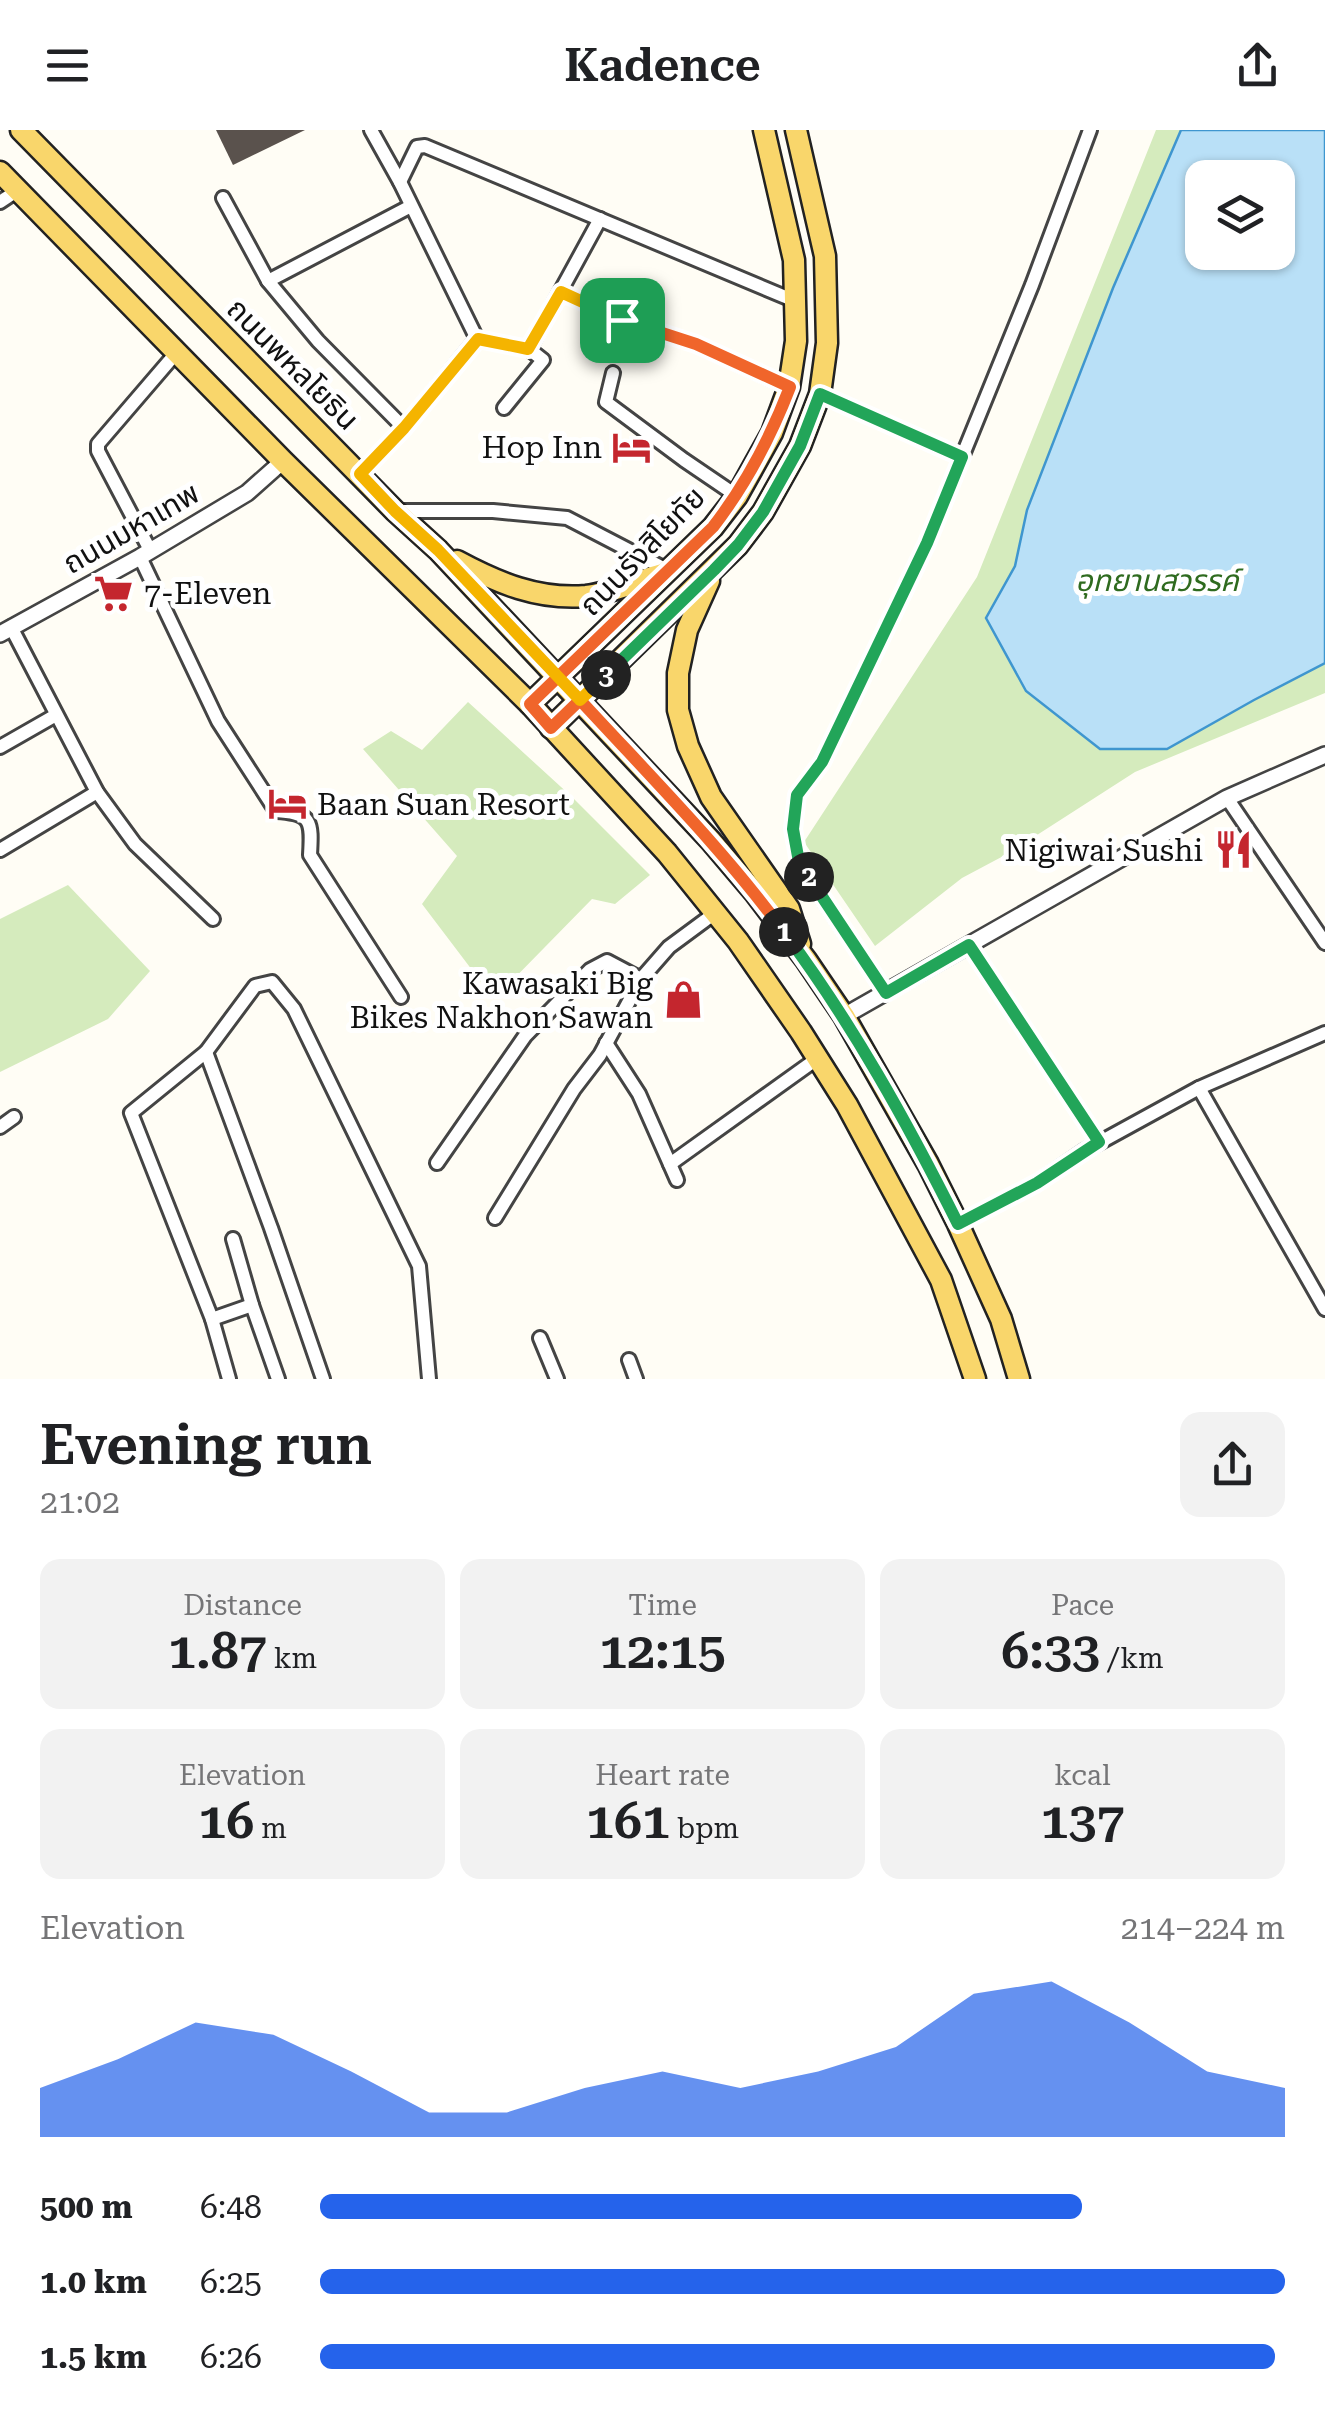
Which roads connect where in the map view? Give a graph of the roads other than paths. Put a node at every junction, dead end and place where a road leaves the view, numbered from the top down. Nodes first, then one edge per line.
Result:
1 (21, 130) edge
2 (371, 130) edge
3 (764, 130) edge
4 (796, 130) edge
5 (1090, 130) edge
6 (0, 172) edge
7 (400, 182) junction
8 (9, 196) edge
9 (223, 198) dead end
10 (411, 206) junction
11 (600, 219) junction
12 (268, 280) junction
13 (561, 292) junction
14 (795, 301) junction
15 (478, 339) junction
16 (528, 349) junction
17 (177, 352) junction
18 (613, 373) dead end
19 (790, 387) junction
20 (820, 394) junction
21 (504, 408) dead end
22 (404, 428) junction
23 (962, 457) junction
24 (282, 462) junction
25 (360, 474) junction
26 (737, 496) junction
27 (395, 511) junction
28 (438, 550) junction
29 (144, 553) junction
30 (714, 570) junction
31 (669, 572) junction
32 (6, 630) edge
33 (558, 676) junction
34 (580, 700) junction
35 (530, 704) junction
36 (56, 715) junction
37 (551, 728) junction
38 (0, 747) edge
39 (1325, 755) edge
40 (97, 792) junction
41 (1227, 798) junction
42 (0, 850) edge
43 (715, 913) junction
44 (213, 919) dead end
45 (1325, 942) edge
46 (969, 945) junction
47 (806, 960) junction
48 (641, 979) junction
49 (886, 993) junction
50 (401, 997) dead end
51 (844, 1016) junction
52 (1325, 1033) edge
53 (606, 1044) junction
54 (206, 1052) junction
55 (818, 1058) junction
56 (1199, 1088) junction
57 (14, 1117) dead end
58 (0, 1127) edge
59 (1099, 1142) junction
60 (437, 1162) dead end
61 (670, 1164) junction
62 (676, 1180) dead end
63 (495, 1218) dead end
64 (958, 1224) junction
65 (232, 1239) dead end
66 (252, 1306) junction
67 (1324, 1309) edge
68 (212, 1318) junction
69 (540, 1338) dead end
70 (630, 1360) dead end
71 (229, 1379) edge
72 (278, 1379) edge
73 (323, 1379) edge
74 (429, 1379) edge
75 (558, 1379) edge
76 (636, 1379) edge
77 (975, 1379) edge
78 (1019, 1379) edge

1 - 25 main road, ถนนพหลโยธิน
2 - 7 street
3 - 14 main road, ถนนรังสิโยทัย
4 - 20 main road, ถนนรังสิโยทัย
5 - 23 street
6 - 8 main road
7 - 10 street
7 - 11 street
8 - 17 main road
9 - 12 street
10 - 12 street
10 - 15 street
11 - 13 street
11 - 14 street
12 - 22 street
13 - 16 street
13 - 19 street
14 - 19 main road, ถนนรังสิโยทัย
15 - 16 street
15 - 22 street
16 - 21 street
17 - 24 main road
17 - 29 street
18 - 26 street
19 - 26 main road, ถนนรังสิโยทัย
20 - 23 street
20 - 30 main road, ถนนรังสิโยทัย
22 - 25 street
23 - 49 street
24 - 29 street, ถนนมหาเทพ
24 - 35 main road
25 - 27 main road, ถนนพหลโยธิน
26 - 31 main road, ถนนรังสิโยทัย
27 - 28 main road, ถนนพหลโยธิน
27 - 31 street
28 - 31 main road
28 - 33 main road, ถนนพหลโยธิน
29 - 32 street, ถนนมหาเทพ
29 - 50 street
30 - 34 main road, ถนนรังสิโยทัย
30 - 47 main road
31 - 33 main road, ถนนรังสิโยทัย
32 - 36 street
33 - 34 main road, ถนนพหลโยธิน
33 - 35 main road, ถนนรังสิโยทัย
34 - 37 main road, ถนนรังสิโยทัย
34 - 47 main road, ถนนพหลโยธิน
35 - 37 main road
36 - 38 street
36 - 40 street
37 - 43 main road
39 - 41 street
40 - 42 street
40 - 44 street
41 - 45 street
41 - 46 street
43 - 48 street
43 - 55 main road
46 - 49 street
46 - 59 street
47 - 51 main road, ถนนพหลโยธิน
48 - 53 street
48 - 60 street
49 - 51 street
51 - 64 main road, ถนนพหลโยธิน
52 - 56 street
53 - 61 street
53 - 63 street
54 - 68 street
54 - 73 street
54 - 74 street
55 - 61 street
55 - 77 main road
56 - 59 street
56 - 67 street
57 - 58 street
59 - 64 street
61 - 62 street
64 - 78 main road, ถนนพหลโยธิน
65 - 66 street
66 - 68 street
66 - 72 street
68 - 71 street
69 - 75 street
70 - 76 street

